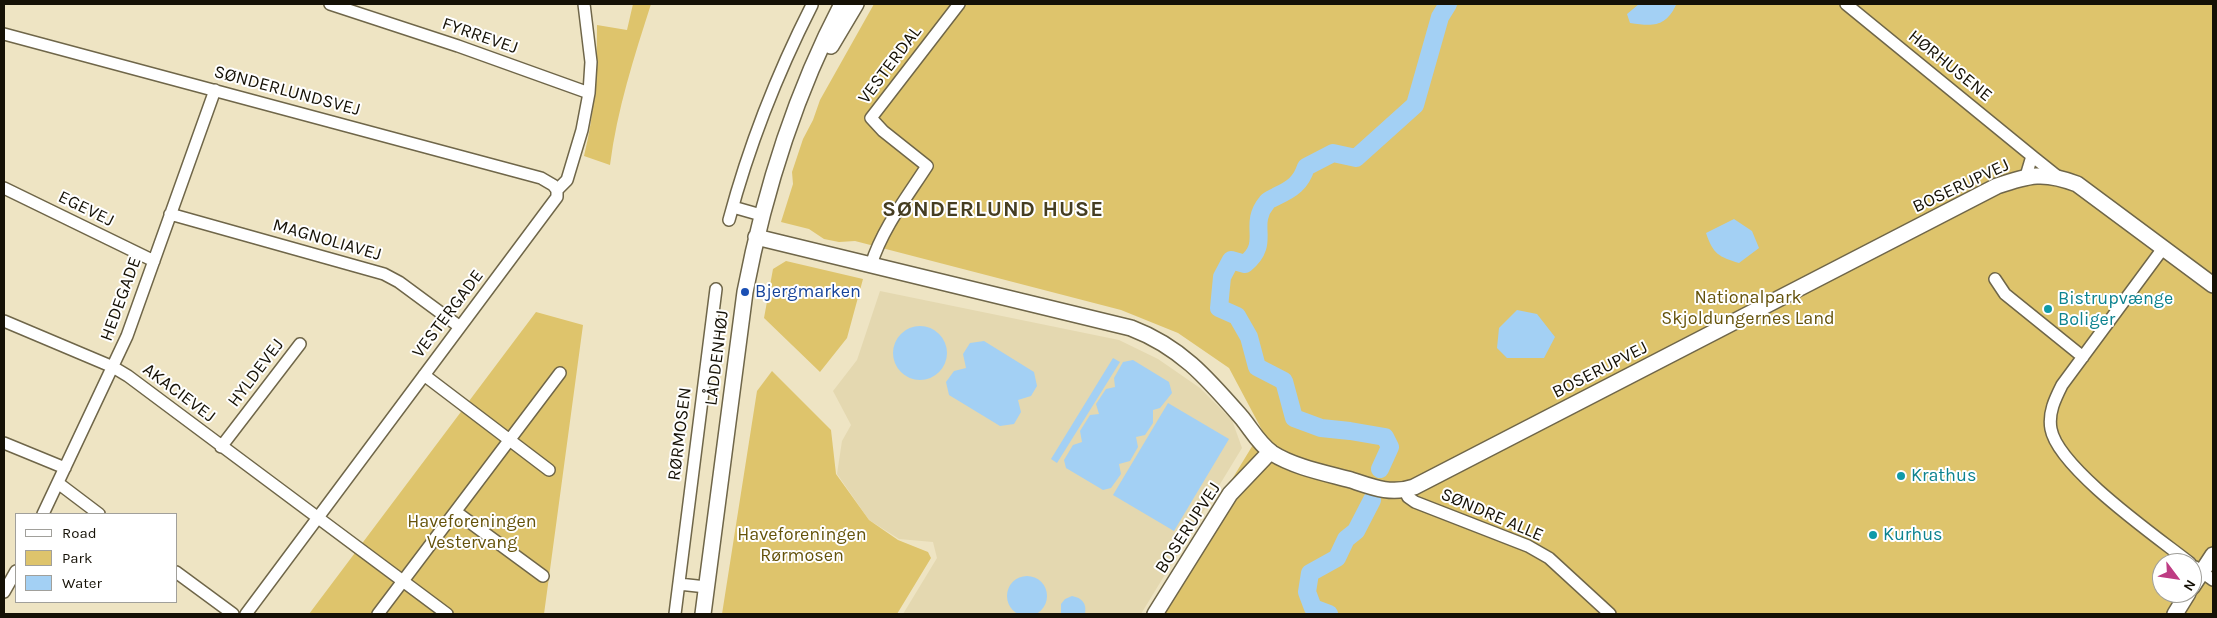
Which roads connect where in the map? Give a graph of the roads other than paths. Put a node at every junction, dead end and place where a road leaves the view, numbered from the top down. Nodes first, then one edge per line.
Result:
1 (330, 4) edge
2 (584, 4) edge
3 (842, 4) edge
4 (856, 4) edge
5 (959, 4) edge
6 (1846, 4) edge
7 (812, 5) dead end
8 (4, 34) edge
9 (215, 90) junction
10 (589, 93) junction
11 (796, 113) junction
12 (2032, 156) junction
13 (2026, 176) junction
14 (2057, 176) junction
15 (4, 188) edge
16 (557, 190) junction
17 (733, 207) junction
18 (170, 214) junction
19 (761, 215) junction
20 (729, 220) dead end
21 (756, 237) junction
22 (2164, 247) junction
23 (154, 261) junction
24 (871, 265) junction
25 (1995, 279) dead end
26 (2213, 285) edge
27 (716, 289) dead end
28 (4, 321) edge
29 (460, 328) junction
30 (300, 344) dead end
31 (2083, 357) junction
32 (113, 367) junction
33 (560, 373) dead end
34 (424, 375) junction
35 (510, 440) junction
36 (4, 443) edge
37 (222, 447) junction
38 (1270, 452) junction
39 (65, 468) junction
40 (549, 470) dead end
41 (58, 483) junction
42 (1404, 491) junction
43 (456, 512) junction
44 (43, 513) edge
45 (98, 513) edge
46 (318, 518) junction
47 (2178, 553) edge
48 (2213, 555) edge
49 (2202, 567) edge
50 (178, 573) edge
51 (15, 574) edge
52 (544, 576) dead end
53 (403, 581) junction
54 (679, 584) junction
55 (706, 588) junction
56 (4, 592) edge
57 (2182, 603) edge
58 (233, 614) edge
59 (246, 614) edge
60 (378, 614) edge
61 (447, 614) edge
62 (675, 614) edge
63 (703, 614) edge
64 (1155, 614) edge
65 (1610, 614) edge
66 (2175, 614) edge

1 - 10 street, FYRREVEJ
2 - 10 street, VESTERGADE
3 - 11 street, LÅDDENHØJ
4 - 11 street, LÅDDENHØJ
5 - 24 street, VESTERDAL
6 - 12 street, HØRHUSENE
7 - 17 street
8 - 9 street, SØNDERLUNDSVEJ
9 - 16 street, SØNDERLUNDSVEJ
9 - 18 street, HEDEGADE
10 - 16 street, VESTERGADE
11 - 19 street, LÅDDENHØJ
12 - 13 street
12 - 14 street, HØRHUSENE
13 - 14 street, BOSERUPVEJ
13 - 42 street, BOSERUPVEJ
14 - 22 street, BOSERUPVEJ
15 - 23 street, EGEVEJ
16 - 29 street, VESTERGADE
17 - 19 street
17 - 20 street
18 - 23 street, HEDEGADE
18 - 29 street, MAGNOLIAVEJ
19 - 21 street, LÅDDENHØJ
21 - 24 street
21 - 55 street, LÅDDENHØJ
22 - 26 street, BOSERUPVEJ
22 - 31 street
23 - 32 street, HEDEGADE
24 - 38 street
25 - 31 street
27 - 54 street, RØRMOSEN
28 - 32 street, AKACIEVEJ
29 - 34 street, VESTERGADE
30 - 37 street, HYLDEVEJ
31 - 47 street
32 - 37 street, AKACIEVEJ
32 - 39 street, HEDEGADE
33 - 35 street
34 - 35 street
34 - 46 street, VESTERGADE
35 - 40 street
35 - 43 street
36 - 39 street
37 - 46 street, AKACIEVEJ
38 - 42 street
38 - 64 street, BOSERUPVEJ
39 - 41 street, HEDEGADE
41 - 44 street, HEDEGADE
41 - 45 street
42 - 65 street, SØNDRE ALLE
43 - 52 street
43 - 53 street
46 - 53 street
46 - 59 street, VESTERGADE
48 - 49 street
50 - 58 street
51 - 56 street
53 - 60 street
53 - 61 street
54 - 55 street
54 - 62 street, RØRMOSEN
55 - 63 street, LÅDDENHØJ
57 - 66 street

